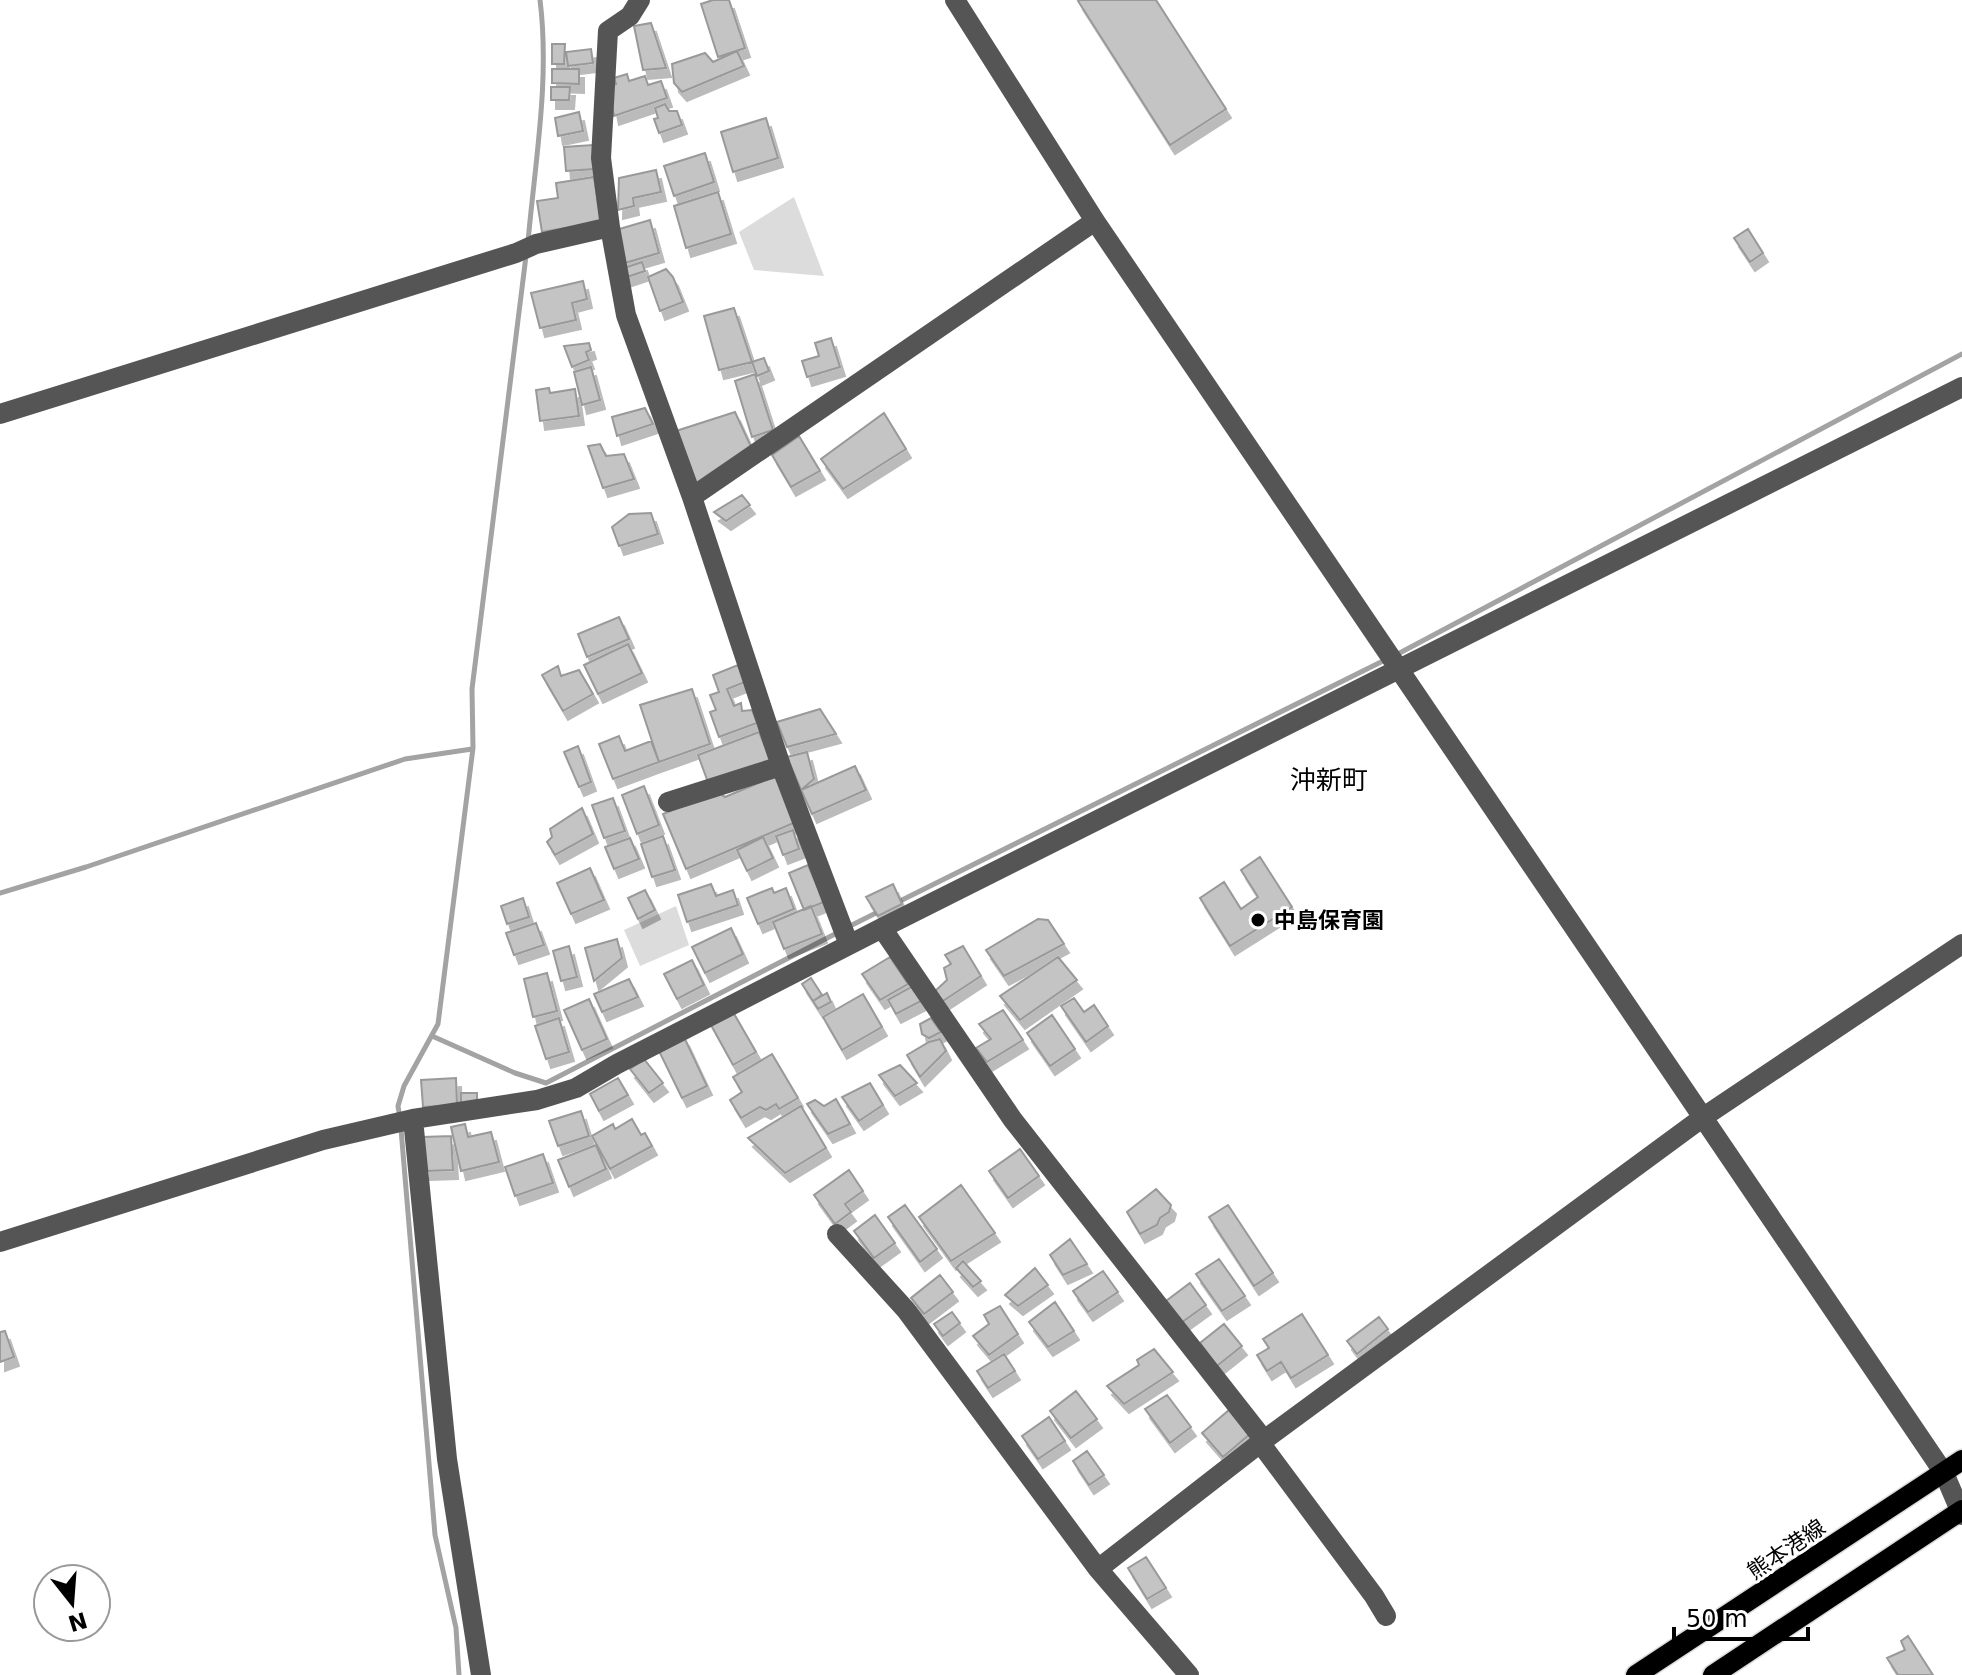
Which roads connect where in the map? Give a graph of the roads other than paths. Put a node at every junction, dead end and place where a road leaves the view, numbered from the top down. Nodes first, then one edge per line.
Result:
1 (640, 0) edge
2 (955, 0) edge
3 (1095, 221) junction
4 (610, 227) junction
5 (1962, 387) edge
6 (0, 414) edge
7 (692, 497) junction
8 (1398, 669) junction
9 (781, 766) junction
10 (668, 802) dead end
11 (882, 928) junction
12 (1962, 944) edge
13 (849, 945) junction
14 (1702, 1118) junction
15 (413, 1119) junction
16 (837, 1234) dead end
17 (0, 1242) edge
18 (1264, 1440) junction
19 (1962, 1460) edge
20 (1944, 1473) junction
21 (1961, 1512) edge
22 (1098, 1569) junction
23 (1386, 1616) dead end
24 (481, 1675) edge
25 (1189, 1675) edge
26 (1636, 1675) edge
27 (1713, 1675) edge

1 - 4 street
2 - 3 street
3 - 7 street
3 - 8 street
4 - 6 street
4 - 7 street
5 - 8 street
7 - 9 street
8 - 11 street
8 - 14 street
9 - 10 street
9 - 13 street
11 - 13 street
11 - 18 street
12 - 14 street
13 - 15 street
14 - 18 street
14 - 20 street
15 - 17 street
15 - 24 street
16 - 22 street
18 - 22 street
18 - 23 street
19 - 20 main road, 熊本港線
20 - 21 street
20 - 26 main road, 熊本港線
21 - 27 main road
22 - 25 street

